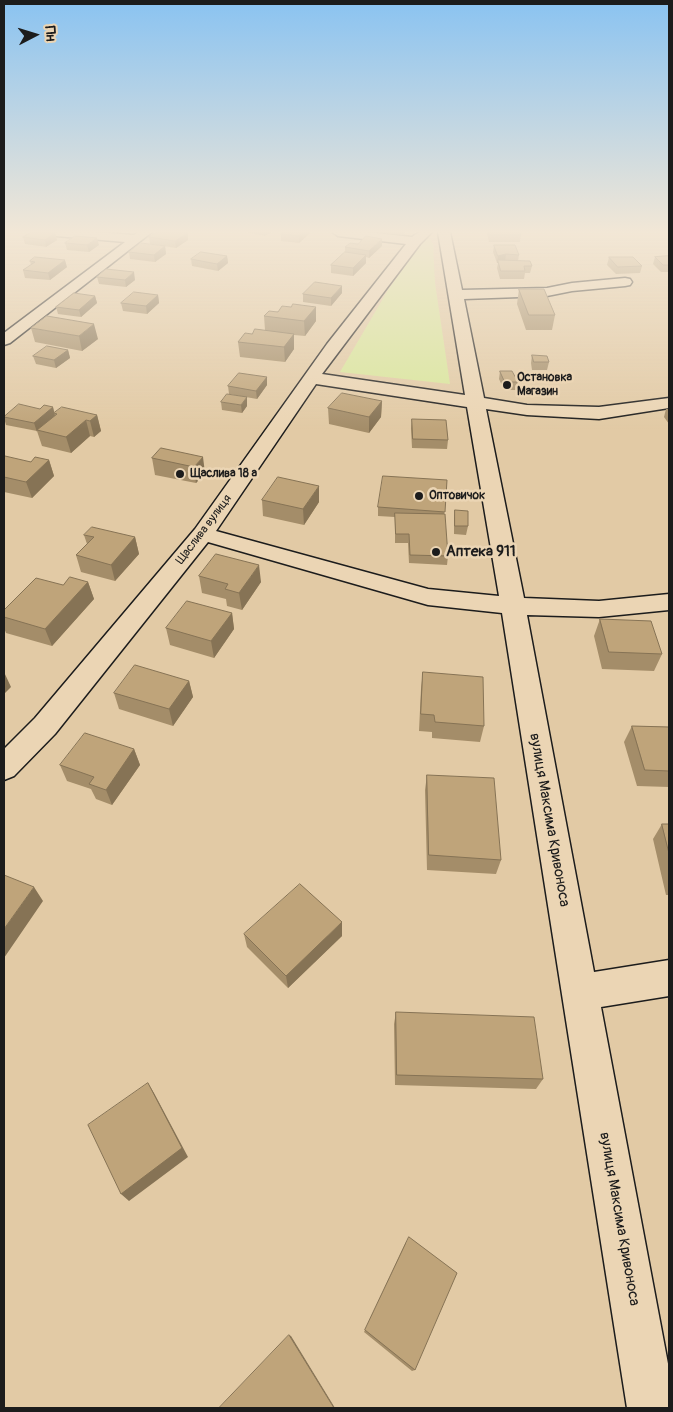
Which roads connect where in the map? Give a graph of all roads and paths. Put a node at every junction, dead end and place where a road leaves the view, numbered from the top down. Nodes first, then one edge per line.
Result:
1 (59, 298) edge
2 (371, 298) edge
3 (457, 298) edge
4 (4, 340) edge
5 (311, 378) junction
6 (669, 403) edge
7 (475, 404) junction
8 (203, 534) junction
9 (669, 602) edge
10 (513, 606) junction
11 (4, 768) edge
12 (669, 978) edge
13 (579, 992) junction
14 (652, 1408) edge

1 - 4 street
2 - 5 street, Щаслива вулиця
3 - 7 street, вулиця Максима Кривоноса
5 - 7 street
5 - 8 street, Щаслива вулиця
6 - 7 street
7 - 10 street, вулиця Максима Кривоноса
8 - 10 street
8 - 11 street, Щаслива вулиця
9 - 10 street
10 - 13 street, вулиця Максима Кривоноса
12 - 13 street
13 - 14 street, вулиця Максима Кривоноса

